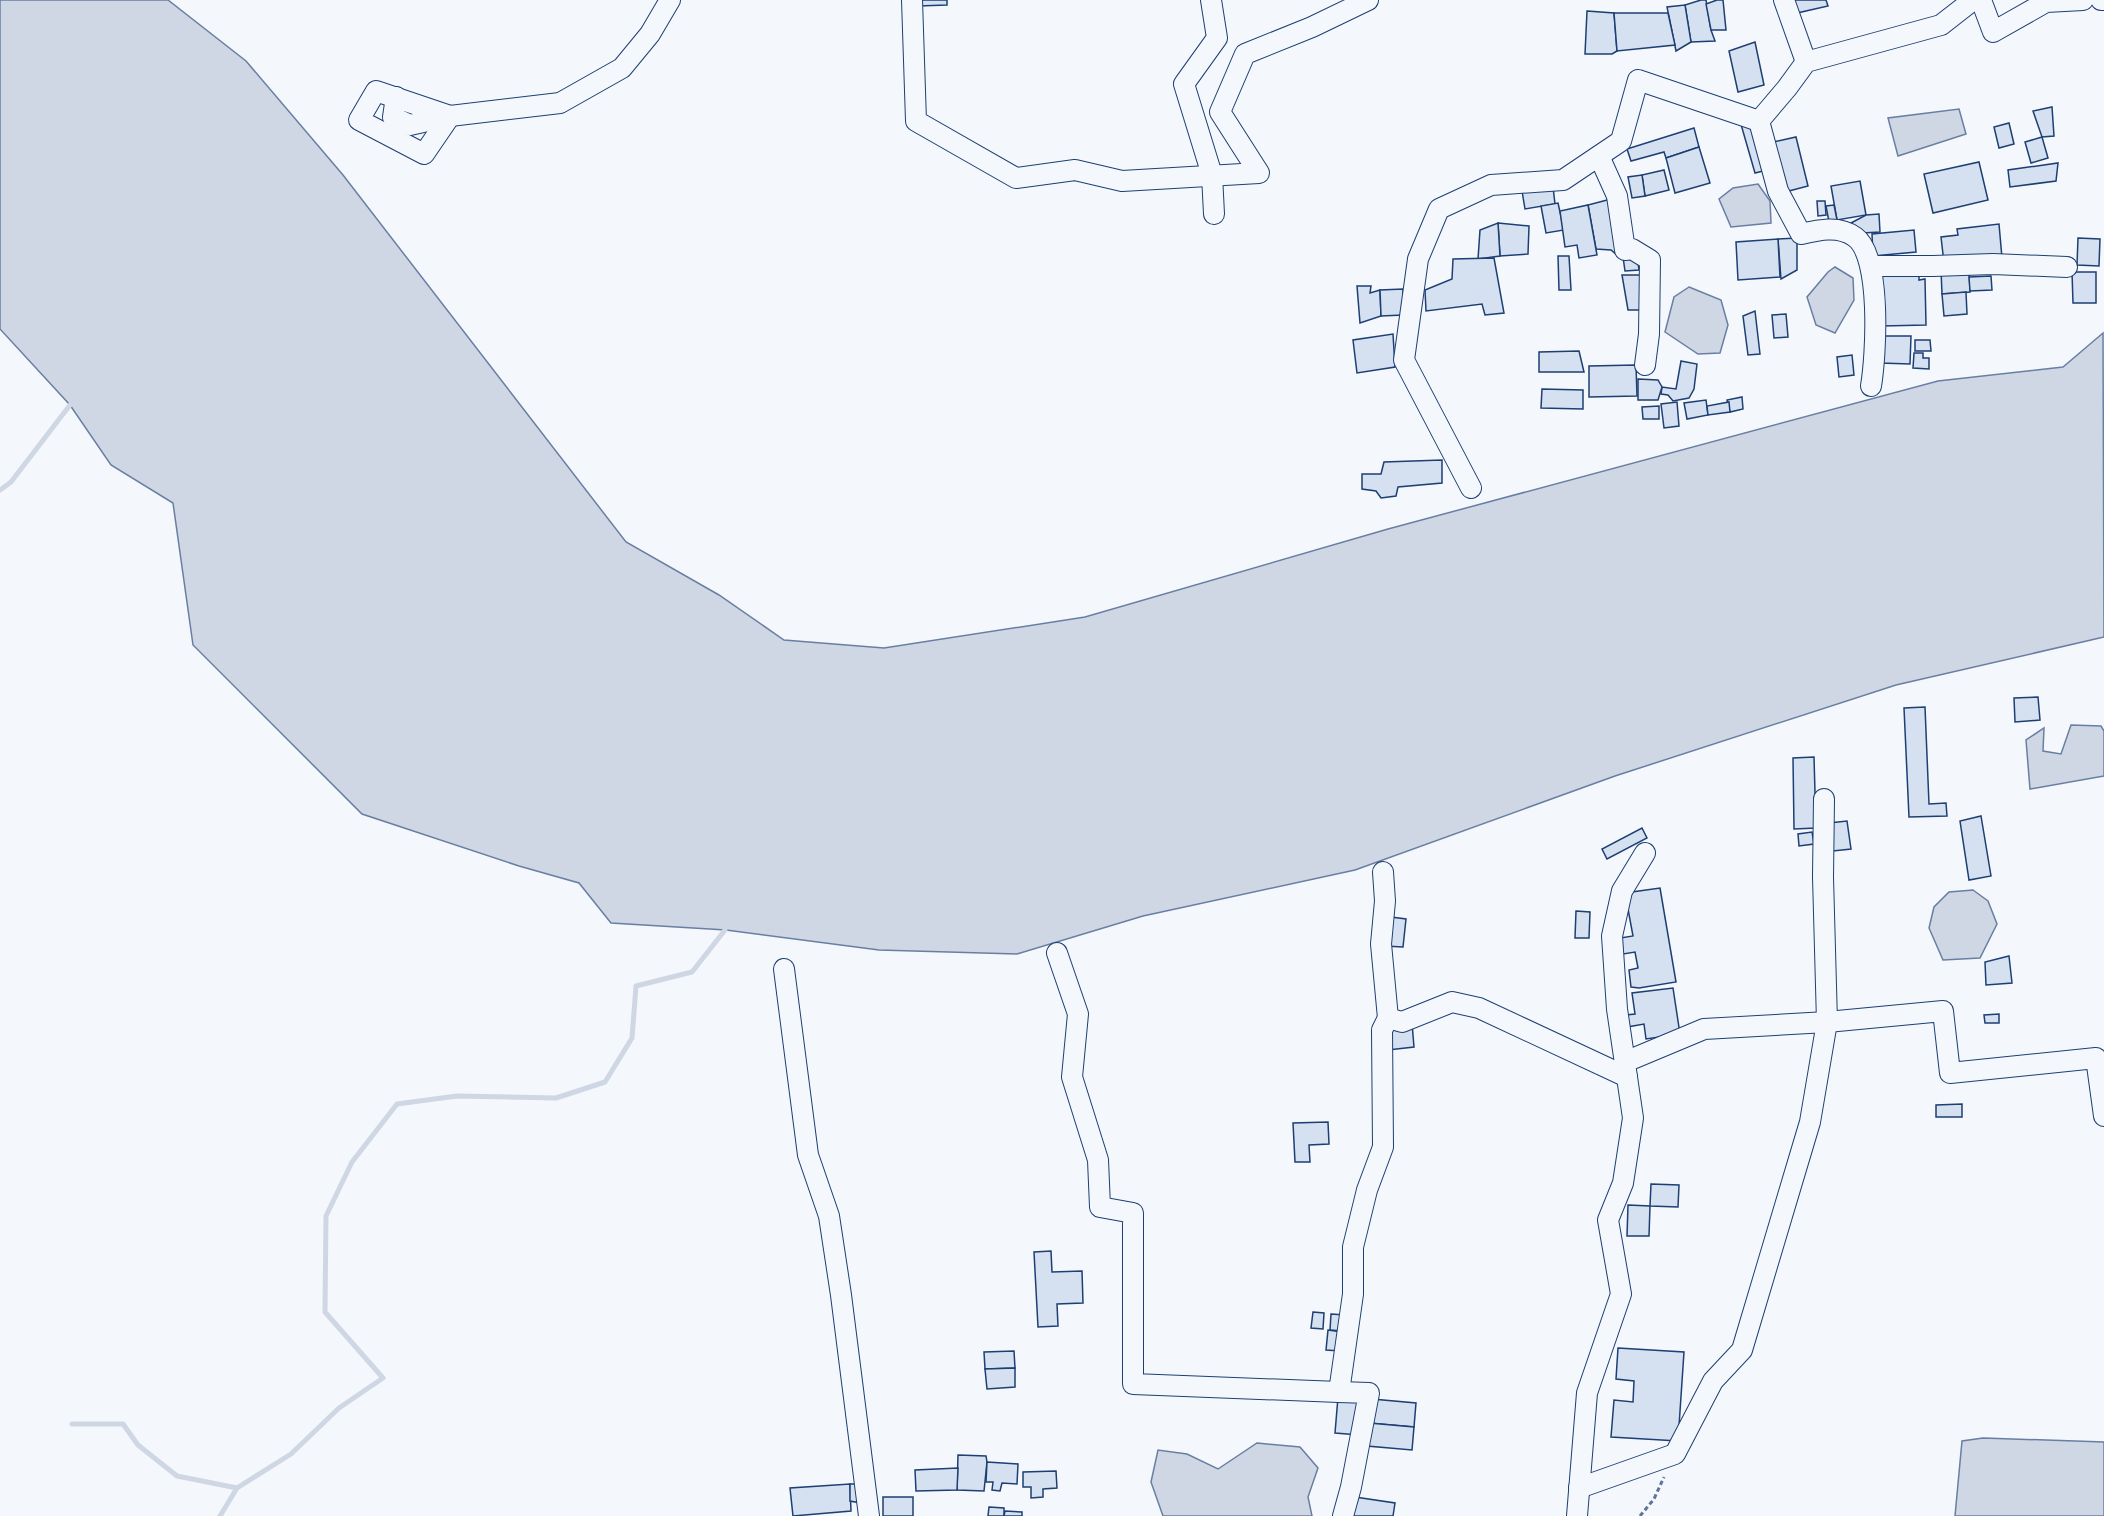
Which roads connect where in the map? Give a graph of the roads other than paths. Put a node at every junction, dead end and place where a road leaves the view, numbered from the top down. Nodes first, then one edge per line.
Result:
1 (670, 0) edge
2 (912, 0) edge
3 (1212, 0) edge
4 (1368, 0) edge
5 (1784, 0) edge
6 (1973, 0) edge
7 (1981, 0) edge
8 (2083, 0) edge
9 (1806, 62) junction
10 (450, 116) junction
11 (1759, 120) junction
12 (1599, 156) junction
13 (1212, 176) junction
14 (1214, 214) dead end
15 (1871, 266) junction
16 (2067, 267) dead end
17 (1645, 365) dead end
18 (1871, 386) dead end
19 (1471, 488) dead end
20 (1824, 799) dead end
21 (1645, 853) dead end
22 (1383, 872) dead end
23 (1057, 952) dead end
24 (784, 969) dead end
25 (1388, 1018) junction
26 (1827, 1022) junction
27 (1626, 1070) junction
28 (2104, 1116) edge
29 (1339, 1392) junction
30 (1579, 1488) junction
31 (869, 1516) edge
32 (1343, 1516) edge
33 (1577, 1516) edge

1 - 10 street
2 - 13 street
3 - 13 street
4 - 13 street
5 - 9 street
6 - 9 street
7 - 8 street
9 - 11 street
10 - 10 street
11 - 12 street
11 - 15 street
12 - 17 street
12 - 19 street
13 - 14 street
15 - 16 street
15 - 18 street
20 - 26 street
21 - 27 street
22 - 25 street
23 - 29 street
24 - 31 street
25 - 27 street
25 - 29 street
26 - 27 street
26 - 28 street
26 - 30 street
27 - 30 street
29 - 32 street
30 - 33 street

